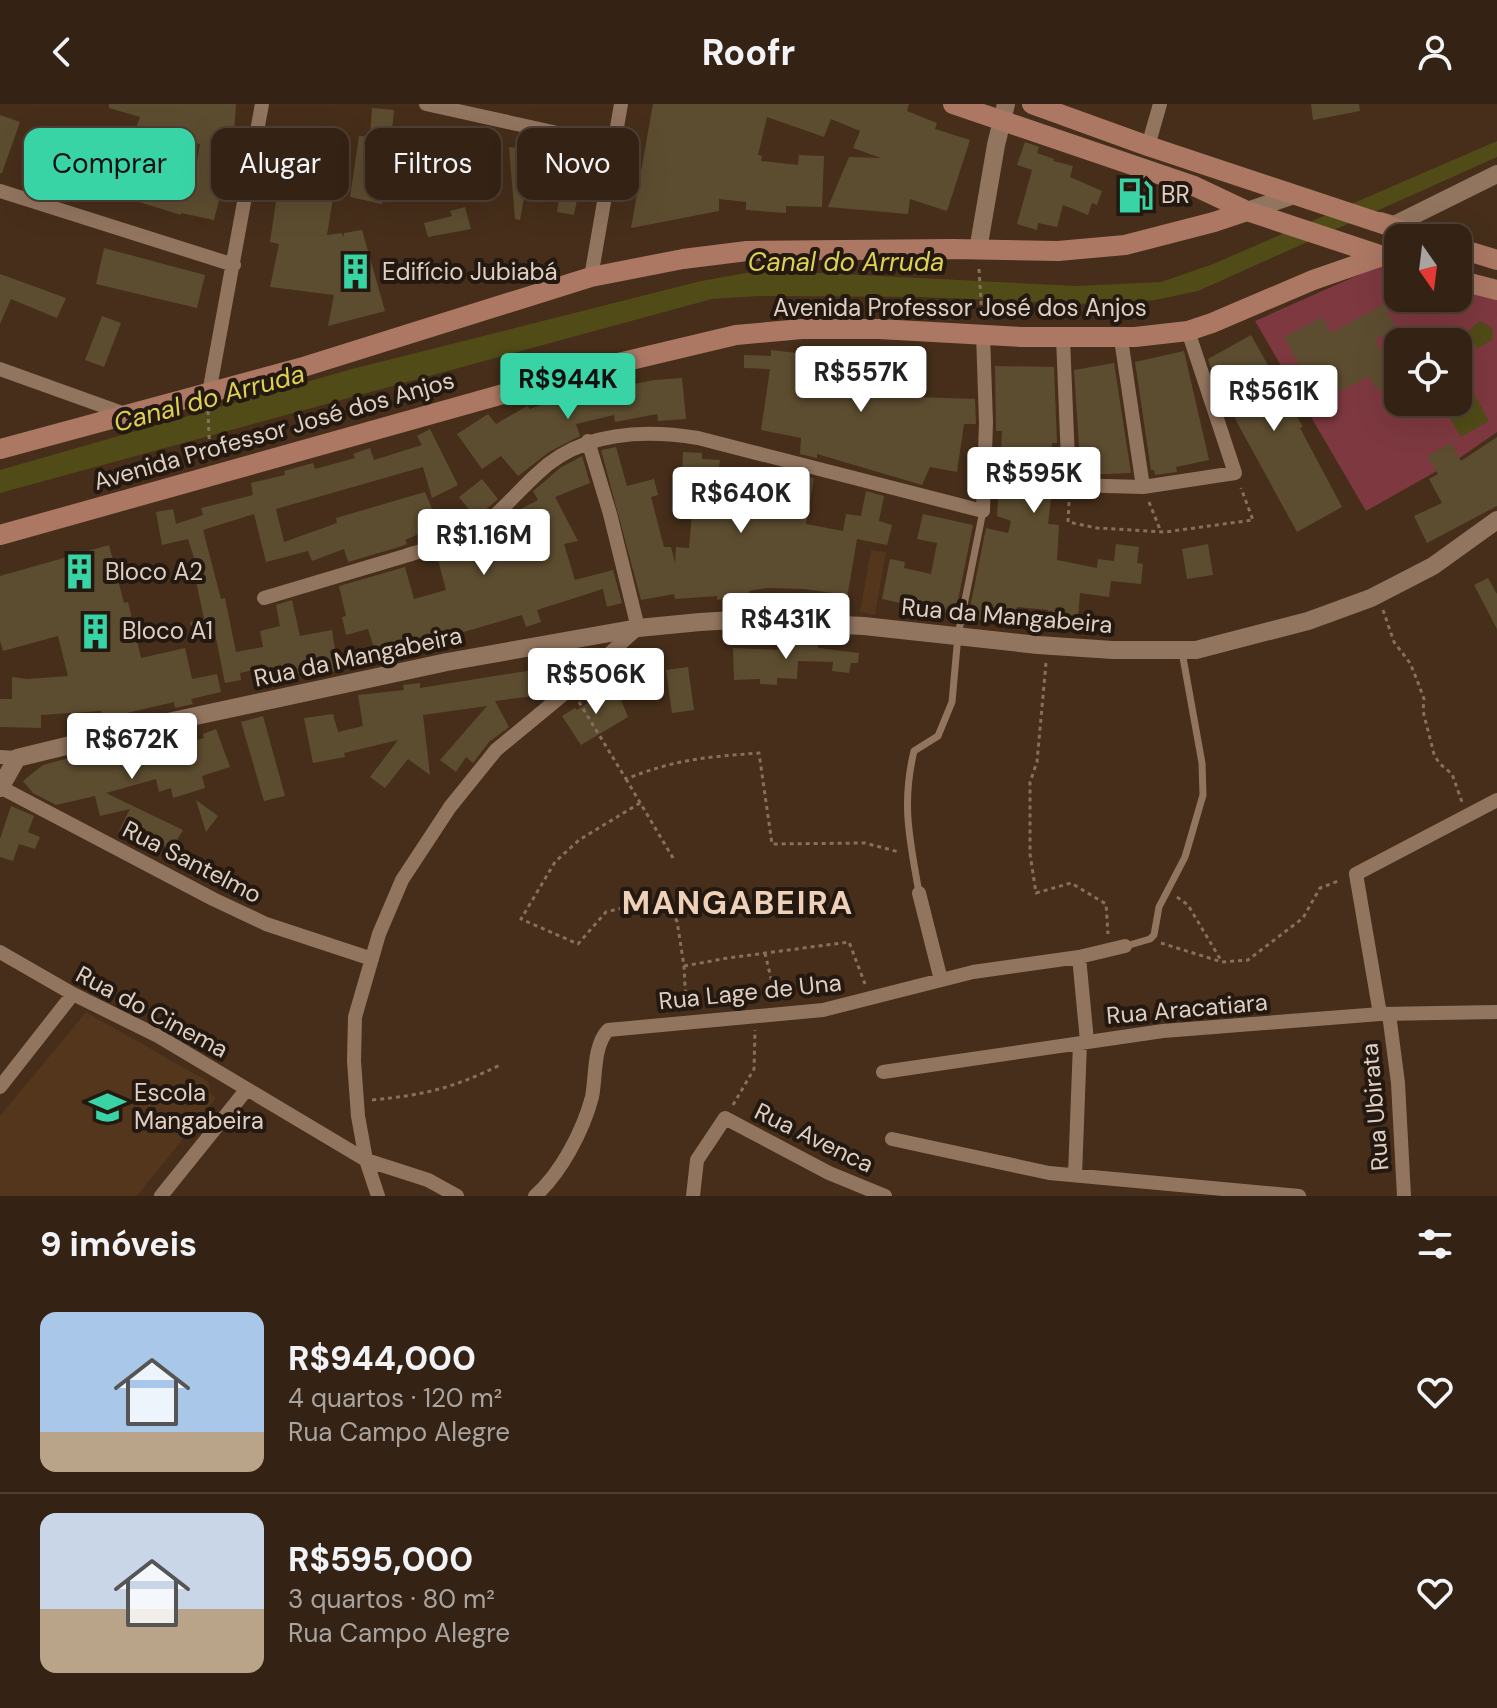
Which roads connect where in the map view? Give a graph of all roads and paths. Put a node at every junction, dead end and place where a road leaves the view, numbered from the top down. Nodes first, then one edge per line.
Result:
1 (262, 104) edge
2 (426, 104) edge
3 (621, 104) edge
4 (953, 104) edge
5 (1032, 104) edge
6 (1160, 104) edge
7 (1004, 113) edge
8 (535, 128) edge
9 (616, 128) edge
10 (1148, 146) junction
11 (1497, 174) edge
12 (1194, 186) junction
13 (0, 191) edge
14 (1294, 195) junction
15 (603, 200) edge
16 (1425, 210) junction
17 (1244, 212) junction
18 (1385, 224) joint
19 (1423, 224) edge
20 (1185, 230) junction
21 (978, 250) junction
22 (1472, 252) edge
23 (1384, 256) edge
24 (1384, 260) edge
25 (1497, 260) edge
26 (234, 265) junction
27 (591, 277) junction
28 (1313, 280) junction
29 (1472, 284) edge
30 (1497, 290) edge
31 (1188, 331) junction
32 (983, 334) junction
33 (1063, 338) junction
34 (1121, 339) junction
35 (0, 369) edge
36 (209, 399) junction
37 (128, 415) junction
38 (588, 441) junction
39 (209, 442) dead end
40 (0, 449) edge
41 (1235, 473) junction
42 (1069, 485) junction
43 (1143, 487) junction
44 (983, 511) junction
45 (1497, 520) edge
46 (1161, 532) junction
47 (0, 535) edge
48 (1376, 596) junction
49 (264, 598) dead end
50 (638, 628) junction
51 (958, 635) junction
52 (1047, 646) junction
53 (1182, 652) junction
54 (571, 688) junction
55 (8, 757) edge
56 (626, 779) junction
57 (0, 787) edge
58 (1497, 800) edge
59 (640, 803) junction
60 (1466, 815) junction
61 (913, 855) junction
62 (673, 858) dead end
63 (1356, 874) junction
64 (1167, 892) junction
65 (919, 893) joint
66 (1150, 939) junction
67 (1125, 946) joint
68 (1108, 950) junction
69 (0, 952) edge
70 (765, 953) junction
71 (1079, 957) junction
72 (372, 959) junction
73 (1222, 962) junction
74 (684, 966) junction
75 (941, 980) junction
76 (866, 987) dead end
77 (73, 994) junction
78 (1497, 1012) edge
79 (1384, 1014) junction
80 (780, 1016) junction
81 (755, 1018) junction
82 (687, 1023) junction
83 (1084, 1042) junction
84 (500, 1065) dead end
85 (883, 1072) dead end
86 (0, 1087) edge
87 (247, 1089) junction
88 (357, 1102) junction
89 (725, 1118) junction
90 (892, 1139) dead end
91 (366, 1160) junction
92 (1075, 1175) junction
93 (161, 1196) edge
94 (378, 1196) edge
95 (457, 1196) edge
96 (535, 1196) edge
97 (693, 1196) edge
98 (885, 1196) edge
99 (1299, 1196) edge
100 (1404, 1196) edge

1 - 26 street
2 - 8 street
3 - 9 street
4 - 7 main road
5 - 10 main road
6 - 10 street
7 - 12 main road
7 - 21 street
10 - 14 main road
11 - 16 street
12 - 17 main road
12 - 20 main road
13 - 26 street
14 - 17 street
14 - 18 main road
15 - 27 street
16 - 18 street
16 - 19 street
17 - 20 main road
17 - 23 main road
17 - 28 main road
20 - 21 main road
21 - 27 main road
21 - 32 path
22 - 25 main road
24 - 28 main road, Avenida Professor José dos Anjos
26 - 36 street
27 - 36 main road
28 - 31 main road, Avenida Professor José dos Anjos
29 - 30 main road
31 - 34 main road, Avenida Professor José dos Anjos
31 - 41 street
32 - 33 main road, Avenida Professor José dos Anjos
32 - 44 street
32 - 47 main road, Avenida Professor José dos Anjos
33 - 34 main road, Avenida Professor José dos Anjos
33 - 42 street
34 - 43 street
35 - 37 street
36 - 37 main road
36 - 39 path
37 - 40 main road
38 - 44 street
38 - 49 street
38 - 50 street
41 - 43 street
41 - 46 path
42 - 43 street
42 - 46 path
43 - 46 path
44 - 51 lane
45 - 48 street, Rua da Mangabeira
48 - 53 street, Rua da Mangabeira
48 - 60 path
50 - 51 street, Rua da Mangabeira
50 - 54 street
50 - 55 street, Rua da Mangabeira
51 - 52 street, Rua da Mangabeira
51 - 61 lane
52 - 53 street, Rua da Mangabeira
52 - 68 path
53 - 64 lane
54 - 56 path
54 - 72 street
55 - 57 street
56 - 59 path
56 - 61 path
57 - 72 street, Rua Santelmo
58 - 60 street
59 - 62 path
59 - 74 path
60 - 63 street
61 - 65 lane
63 - 73 path
63 - 79 street, Rua Ubirata
64 - 66 lane
64 - 73 path
65 - 75 street
66 - 67 lane
66 - 73 path
67 - 68 street, Rua Lage de Una
68 - 71 street, Rua Lage de Una
69 - 77 street, Rua do Cinema
70 - 74 path
70 - 76 path
70 - 80 path
71 - 75 street, Rua Lage de Una
71 - 83 street
72 - 88 street
74 - 82 path
75 - 80 street, Rua Lage de Una
77 - 86 street
77 - 87 street, Rua do Cinema
78 - 79 street, Rua Aracatiara
79 - 83 street, Rua Aracatiara
79 - 100 street, Rua Ubirata
80 - 81 street, Rua Lage de Una
81 - 82 street, Rua Lage de Una
81 - 89 path
82 - 96 street, Rua Lage de Una
83 - 85 street, Rua Aracatiara
83 - 92 street
84 - 88 path
87 - 91 street, Rua do Cinema
87 - 93 street
88 - 91 street
89 - 97 street
89 - 98 street, Rua Avenca
90 - 92 street
91 - 94 street
91 - 95 street
92 - 99 street

